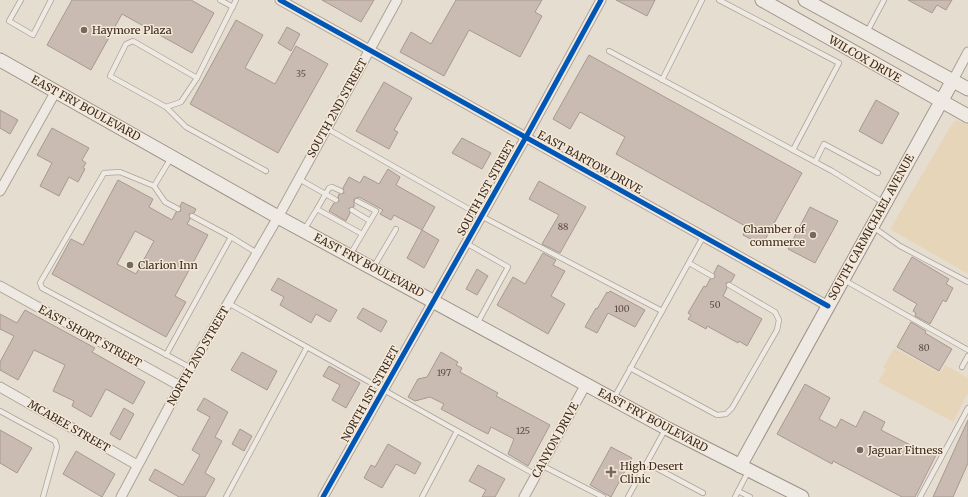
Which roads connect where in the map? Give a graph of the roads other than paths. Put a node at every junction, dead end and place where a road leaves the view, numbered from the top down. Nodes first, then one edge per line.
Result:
1 (21, 0) edge
2 (51, 0) edge
3 (220, 0) edge
4 (236, 0) edge
5 (280, 0) edge
6 (398, 0) edge
7 (601, 0) edge
8 (702, 0) edge
9 (719, 0) edge
10 (762, 0) edge
11 (805, 0) edge
12 (884, 0) edge
13 (233, 7) junction
14 (866, 33) junction
15 (369, 50) junction
16 (609, 51) dead end
17 (968, 52) edge
18 (0, 60) edge
19 (197, 78) junction
20 (662, 80) junction
21 (953, 80) junction
22 (968, 89) edge
23 (56, 91) junction
24 (940, 102) junction
25 (166, 107) junction
26 (968, 116) edge
27 (326, 128) junction
28 (526, 137) junction
29 (793, 150) junction
30 (171, 156) junction
31 (815, 162) junction
32 (266, 171) dead end
33 (878, 173) dead end
34 (299, 179) junction
35 (3, 180) edge
36 (154, 186) junction
37 (0, 191) edge
38 (341, 191) dead end
39 (325, 194) junction
40 (336, 200) dead end
41 (357, 201) dead end
42 (884, 203) junction
43 (178, 209) dead end
44 (317, 209) junction
45 (352, 210) dead end
46 (192, 216) dead end
47 (481, 216) junction
48 (278, 217) junction
49 (370, 221) junction
50 (872, 226) junction
51 (396, 229) dead end
52 (304, 231) junction
53 (362, 234) junction
54 (231, 237) junction
55 (704, 237) junction
56 (466, 243) junction
57 (257, 253) junction
58 (350, 255) junction
59 (689, 263) junction
60 (373, 268) junction
61 (712, 276) dead end
62 (843, 280) junction
63 (968, 282) edge
64 (729, 285) dead end
65 (0, 286) edge
66 (434, 300) junction
67 (228, 303) junction
68 (828, 306) junction
69 (662, 311) junction
70 (477, 324) junction
71 (307, 348) junction
72 (968, 350) edge
73 (166, 355) junction
74 (968, 356) edge
75 (962, 367) dead end
76 (191, 368) junction
77 (630, 368) junction
78 (586, 384) junction
79 (180, 386) junction
80 (0, 387) edge
81 (383, 390) junction
82 (613, 399) junction
83 (968, 408) edge
84 (0, 411) edge
85 (666, 428) junction
86 (457, 431) junction
87 (647, 463) junction
88 (137, 465) junction
89 (541, 465) junction
90 (745, 468) junction
91 (536, 474) junction
92 (738, 491) junction
93 (703, 493) dead end
94 (799, 496) edge
95 (43, 497) edge
96 (121, 497) edge
97 (226, 497) edge
98 (323, 497) edge
99 (422, 497) edge
100 (524, 497) edge
101 (603, 497) edge
102 (628, 497) edge
103 (735, 497) edge
104 (750, 497) edge
105 (920, 497) edge

1 - 2 lane
3 - 13 lane
4 - 13 lane
5 - 15 street, EAST BARTOW DRIVE
6 - 15 street, SOUTH 2ND STREET
7 - 28 street, SOUTH 1ST STREET
8 - 20 lane
9 - 29 lane
10 - 24 main road, WILCOX DRIVE
11 - 14 main road, WILCOX DRIVE
12 - 14 lane
13 - 19 lane
14 - 21 main road, WILCOX DRIVE
15 - 27 street, SOUTH 2ND STREET
15 - 28 street, EAST BARTOW DRIVE
16 - 20 lane
17 - 21 street, SOUTH CARMICHAEL AVENUE
18 - 23 main road, EAST FRY BOULEVARD
19 - 25 lane
19 - 25 lane
20 - 29 lane
21 - 22 main road, WILCOX DRIVE
21 - 24 main road, SOUTH CARMICHAEL AVENUE
23 - 30 main road, EAST FRY BOULEVARD
23 - 35 street
24 - 26 main road, WILCOX DRIVE
24 - 42 main road, SOUTH CARMICHAEL AVENUE
25 - 32 lane
27 - 34 street, SOUTH 2ND STREET
27 - 47 lane
28 - 47 street, SOUTH 1ST STREET
28 - 55 street, EAST BARTOW DRIVE
29 - 31 lane
30 - 36 lane
30 - 48 main road, EAST FRY BOULEVARD
31 - 33 lane
31 - 42 lane
34 - 39 lane
34 - 48 street, SOUTH 2ND STREET
35 - 37 street
36 - 43 lane
36 - 73 lane
38 - 39 lane
39 - 40 lane
39 - 44 lane
41 - 49 lane
42 - 50 main road, SOUTH CARMICHAEL AVENUE
44 - 52 lane
44 - 53 lane
45 - 49 lane
46 - 54 lane
47 - 56 street, SOUTH 1ST STREET
47 - 69 lane
48 - 52 main road, EAST FRY BOULEVARD
48 - 57 street, NORTH 2ND STREET
49 - 53 lane
50 - 62 main road, SOUTH CARMICHAEL AVENUE
50 - 63 lane
51 - 60 lane
52 - 58 main road, EAST FRY BOULEVARD
53 - 58 lane
54 - 57 lane
54 - 73 lane
55 - 59 lane
55 - 68 street, EAST BARTOW DRIVE
56 - 66 street, SOUTH 1ST STREET
56 - 70 lane
57 - 67 street, NORTH 2ND STREET
58 - 60 main road, EAST FRY BOULEVARD
59 - 61 lane
59 - 69 lane
60 - 66 main road, EAST FRY BOULEVARD
62 - 68 main road, SOUTH CARMICHAEL AVENUE
62 - 72 lane
64 - 77 lane
65 - 79 street, EAST SHORT STREET
66 - 70 main road, EAST FRY BOULEVARD
66 - 81 street, NORTH 1ST STREET
67 - 71 lane
67 - 76 street, NORTH 2ND STREET
68 - 90 main road, SOUTH CARMICHAEL AVENUE
69 - 77 lane
70 - 78 main road, EAST FRY BOULEVARD
71 - 81 lane
71 - 97 lane
73 - 76 lane
74 - 75 lane
76 - 79 street, NORTH 2ND STREET
77 - 82 lane
78 - 82 main road, EAST FRY BOULEVARD
78 - 89 street, CANYON DRIVE
79 - 88 street, NORTH 2ND STREET
80 - 88 street, MCABEE STREET
81 - 86 lane
81 - 98 street, NORTH 1ST STREET
82 - 85 main road, EAST FRY BOULEVARD
83 - 105 lane
84 - 95 lane
85 - 87 lane
85 - 90 main road, EAST FRY BOULEVARD
86 - 91 lane
86 - 99 lane
87 - 93 lane
87 - 102 lane
88 - 96 street, NORTH 2ND STREET
89 - 91 street, CANYON DRIVE
89 - 101 lane
90 - 92 lane
90 - 94 main road, EAST FRY BOULEVARD
91 - 100 street, CANYON DRIVE
92 - 103 lane
92 - 104 lane

